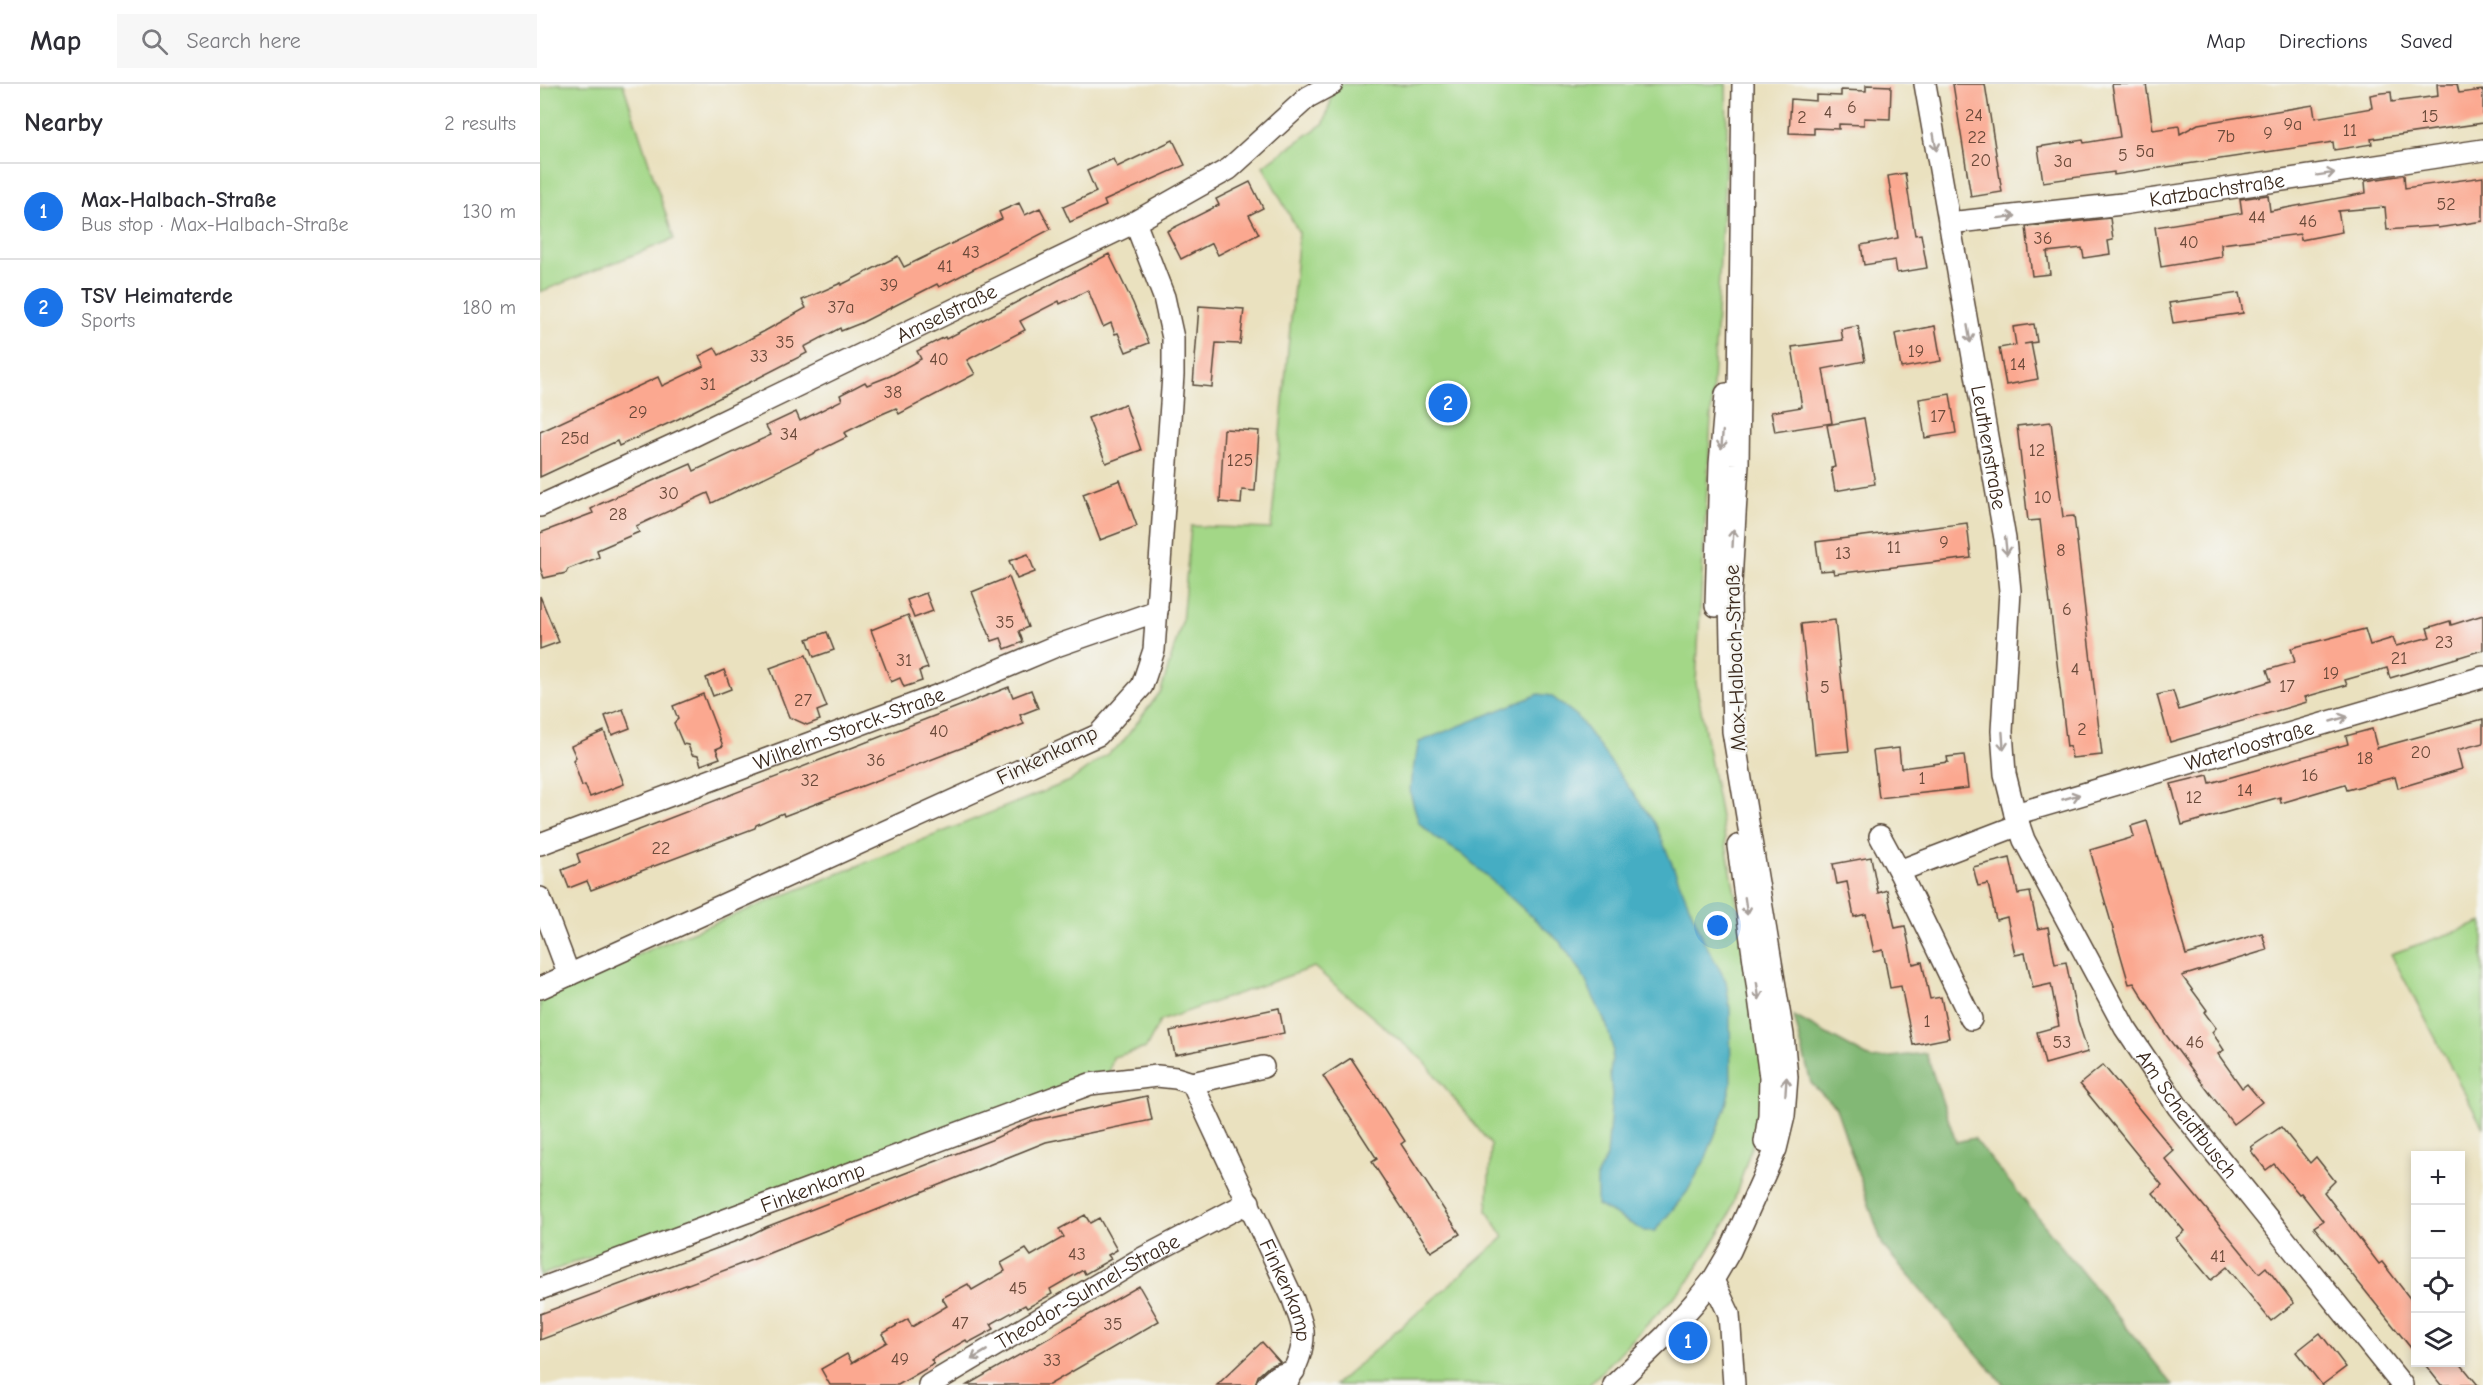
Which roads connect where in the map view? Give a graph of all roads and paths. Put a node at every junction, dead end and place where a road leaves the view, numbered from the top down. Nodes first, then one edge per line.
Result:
1 (1332, 84) edge
2 (1743, 84) edge
3 (1925, 84) edge
4 (2483, 150) edge
5 (1135, 222) junction
6 (1949, 223) junction
7 (540, 506) edge
8 (1157, 611) junction
9 (2483, 677) edge
10 (2017, 820) junction
11 (1880, 836) dead end
12 (540, 844) edge
13 (1899, 871) junction
14 (540, 898) edge
15 (569, 975) junction
16 (540, 988) edge
17 (1971, 1019) dead end
18 (1263, 1068) dead end
19 (1192, 1083) junction
20 (1249, 1202) junction
21 (1713, 1280) junction
22 (540, 1289) edge
23 (1290, 1378) edge
24 (929, 1385) edge
25 (1267, 1385) edge
26 (1614, 1385) edge
27 (1734, 1385) edge
28 (2402, 1385) edge

1 - 5 street, Amselstraße
2 - 21 street, Max-Halbach-Straße
3 -> 6 street, Leuthenstraße
6 -> 4 street, Katzbachstraße
5 - 7 street, Amselstraße
5 - 8 street, Finkenkamp
6 -> 10 street, Leuthenstraße
8 - 12 street, Wilhelm-Storck-Straße
8 - 15 street, Finkenkamp
10 -> 9 street, Waterloostraße
10 - 13 street, Waterloostraße
10 - 28 street, Am Scheidtbusch
11 - 13 street
13 - 17 street
14 - 15 street
15 - 16 street, Finkenkamp
18 - 19 street, Finkenkamp
19 - 20 street, Finkenkamp
19 - 22 street, Finkenkamp
20 - 23 street, Finkenkamp
20 -> 24 street, Theodor-Suhnel-Straße
21 - 26 street, Max-Halbach-Straße
21 - 27 street
23 - 25 street

